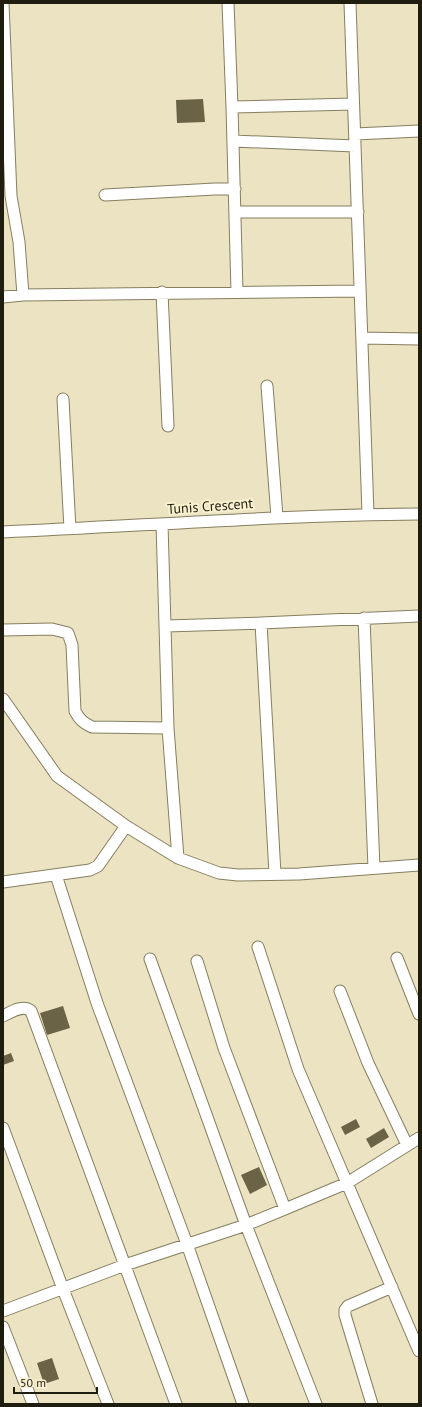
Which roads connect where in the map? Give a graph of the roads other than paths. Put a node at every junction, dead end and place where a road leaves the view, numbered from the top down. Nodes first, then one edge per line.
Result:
1 (3, 3) edge
2 (228, 3) edge
3 (350, 3) edge
4 (353, 104) junction
5 (232, 107) junction
6 (419, 131) edge
7 (355, 134) junction
8 (233, 141) junction
9 (355, 146) junction
10 (235, 189) junction
11 (105, 195) dead end
12 (7, 197) edge
13 (235, 212) junction
14 (358, 212) junction
15 (359, 291) junction
16 (162, 292) junction
17 (237, 292) junction
18 (23, 295) junction
19 (3, 297) edge
20 (362, 338) junction
21 (419, 339) edge
22 (267, 386) dead end
23 (63, 399) dead end
24 (168, 426) dead end
25 (368, 514) junction
26 (419, 514) edge
27 (277, 517) junction
28 (162, 524) junction
29 (70, 529) junction
30 (3, 532) edge
31 (419, 616) edge
32 (364, 618) junction
33 (261, 623) junction
34 (166, 626) junction
35 (3, 630) edge
36 (3, 699) edge
37 (168, 728) junction
38 (126, 826) junction
39 (178, 858) junction
40 (419, 865) edge
41 (374, 868) junction
42 (275, 874) junction
43 (56, 875) junction
44 (3, 882) edge
45 (258, 947) dead end
46 (397, 958) dead end
47 (150, 959) dead end
48 (197, 961) dead end
49 (340, 991) dead end
50 (419, 1014) edge
51 (3, 1016) edge
52 (3, 1128) edge
53 (419, 1138) edge
54 (407, 1145) junction
55 (347, 1183) junction
56 (284, 1209) junction
57 (246, 1224) junction
58 (187, 1244) junction
59 (125, 1265) junction
60 (63, 1288) junction
61 (392, 1288) junction
62 (3, 1311) edge
63 (3, 1327) edge
64 (419, 1351) edge
65 (33, 1404) edge
66 (108, 1404) edge
67 (176, 1404) edge
68 (243, 1404) edge
69 (316, 1404) edge
70 (372, 1404) edge

1 - 12 street
2 - 5 street
3 - 4 street
4 - 5 street
4 - 7 street
5 - 8 street
6 - 7 street
7 - 9 street
8 - 9 street
8 - 10 street
9 - 14 street
10 - 11 street
10 - 13 street
12 - 18 street
13 - 14 street
13 - 17 street
14 - 15 street
15 - 17 street
15 - 20 street
16 - 17 street
16 - 18 street
16 - 24 street
18 - 19 street
20 - 21 street
20 - 25 street
22 - 27 street
23 - 29 street
25 - 26 street, Tunis Crescent
25 - 27 street, Tunis Crescent
27 - 28 street, Tunis Crescent
28 - 29 street, Tunis Crescent
28 - 34 street
29 - 30 street, Tunis Crescent
31 - 32 street
32 - 33 street
32 - 41 street
33 - 34 street
33 - 42 street
34 - 37 street
35 - 37 street
36 - 38 street
37 - 39 street
38 - 39 street
38 - 43 street
39 - 42 street
40 - 41 street
41 - 42 street
43 - 44 street
43 - 58 street
45 - 55 street
46 - 50 street
47 - 57 street
48 - 56 street
49 - 54 street
51 - 59 street
52 - 60 street
53 - 54 street
54 - 55 street
55 - 56 street
55 - 61 street
56 - 57 street
57 - 58 street
57 - 69 street
58 - 59 street
58 - 68 street
59 - 60 street
59 - 67 street
60 - 62 street
60 - 66 street
61 - 64 street
61 - 70 street
63 - 65 street

